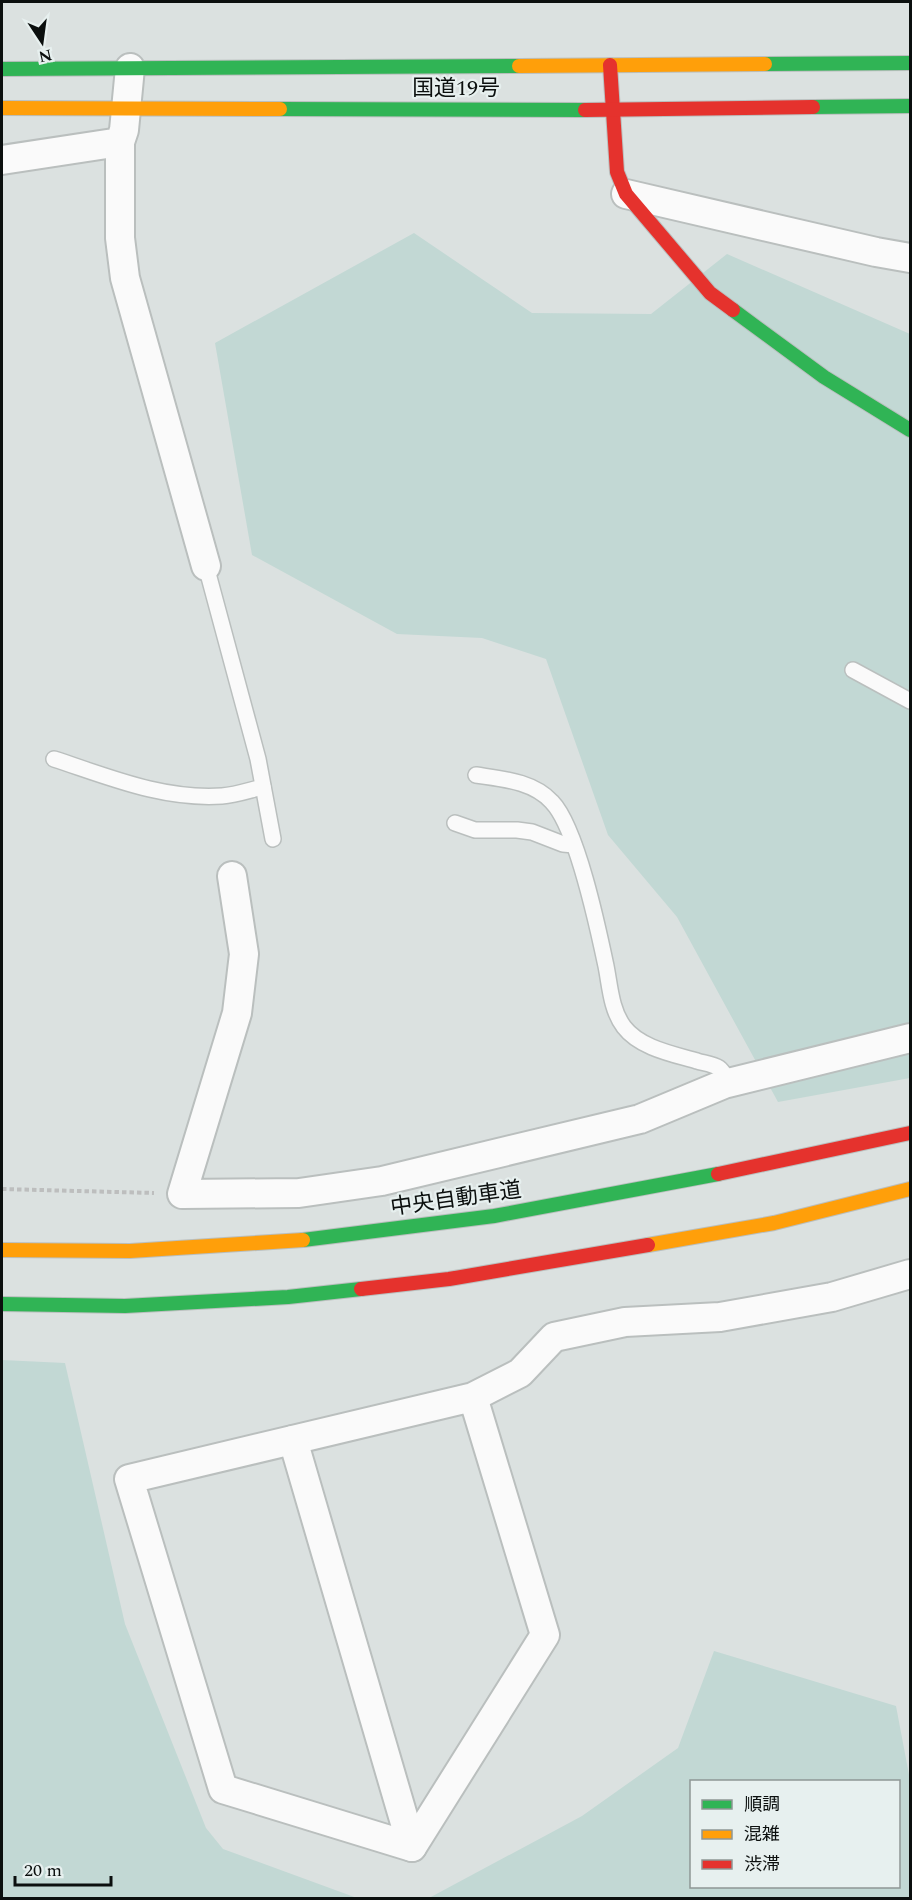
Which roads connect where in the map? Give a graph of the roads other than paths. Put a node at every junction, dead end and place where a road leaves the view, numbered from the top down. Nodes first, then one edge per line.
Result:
1 (910, 63) edge
2 (610, 65) junction
3 (130, 68) junction
4 (2, 69) edge
5 (910, 106) edge
6 (2, 108) edge
7 (125, 108) junction
8 (612, 110) junction
9 (120, 142) junction
10 (2, 160) edge
11 (626, 194) junction
12 (910, 258) edge
13 (910, 430) edge
14 (206, 566) joint
15 (853, 670) dead end
16 (910, 701) edge
17 (54, 759) dead end
18 (476, 775) dead end
19 (263, 787) junction
20 (455, 823) dead end
21 (273, 839) dead end
22 (574, 845) junction
23 (232, 876) dead end
24 (910, 1038) edge
25 (730, 1082) junction
26 (910, 1133) edge
27 (910, 1190) edge
28 (2, 1250) edge
29 (910, 1274) edge
30 (2, 1304) edge
31 (473, 1397) junction
32 (293, 1440) junction
33 (412, 1847) junction

1 - 2 main road, 国道19号
2 - 3 main road, 国道19号
2 - 8 main road
3 - 4 main road, 国道19号
3 - 7 street
5 - 8 main road, 国道19号
6 - 7 main road, 国道19号
7 - 8 main road, 国道19号
7 - 9 street
8 - 11 main road
9 - 10 street
9 - 14 street
11 - 12 street
11 - 13 main road
14 - 19 lane
15 - 16 lane
17 - 19 lane
18 - 22 lane
19 - 21 lane
20 - 22 lane
22 - 25 lane
23 - 25 street
24 - 25 street
26 - 28 main road, 中央自動車道
27 - 30 main road
29 - 31 street
31 - 32 street
31 - 33 street
32 - 33 street
32 - 33 street

